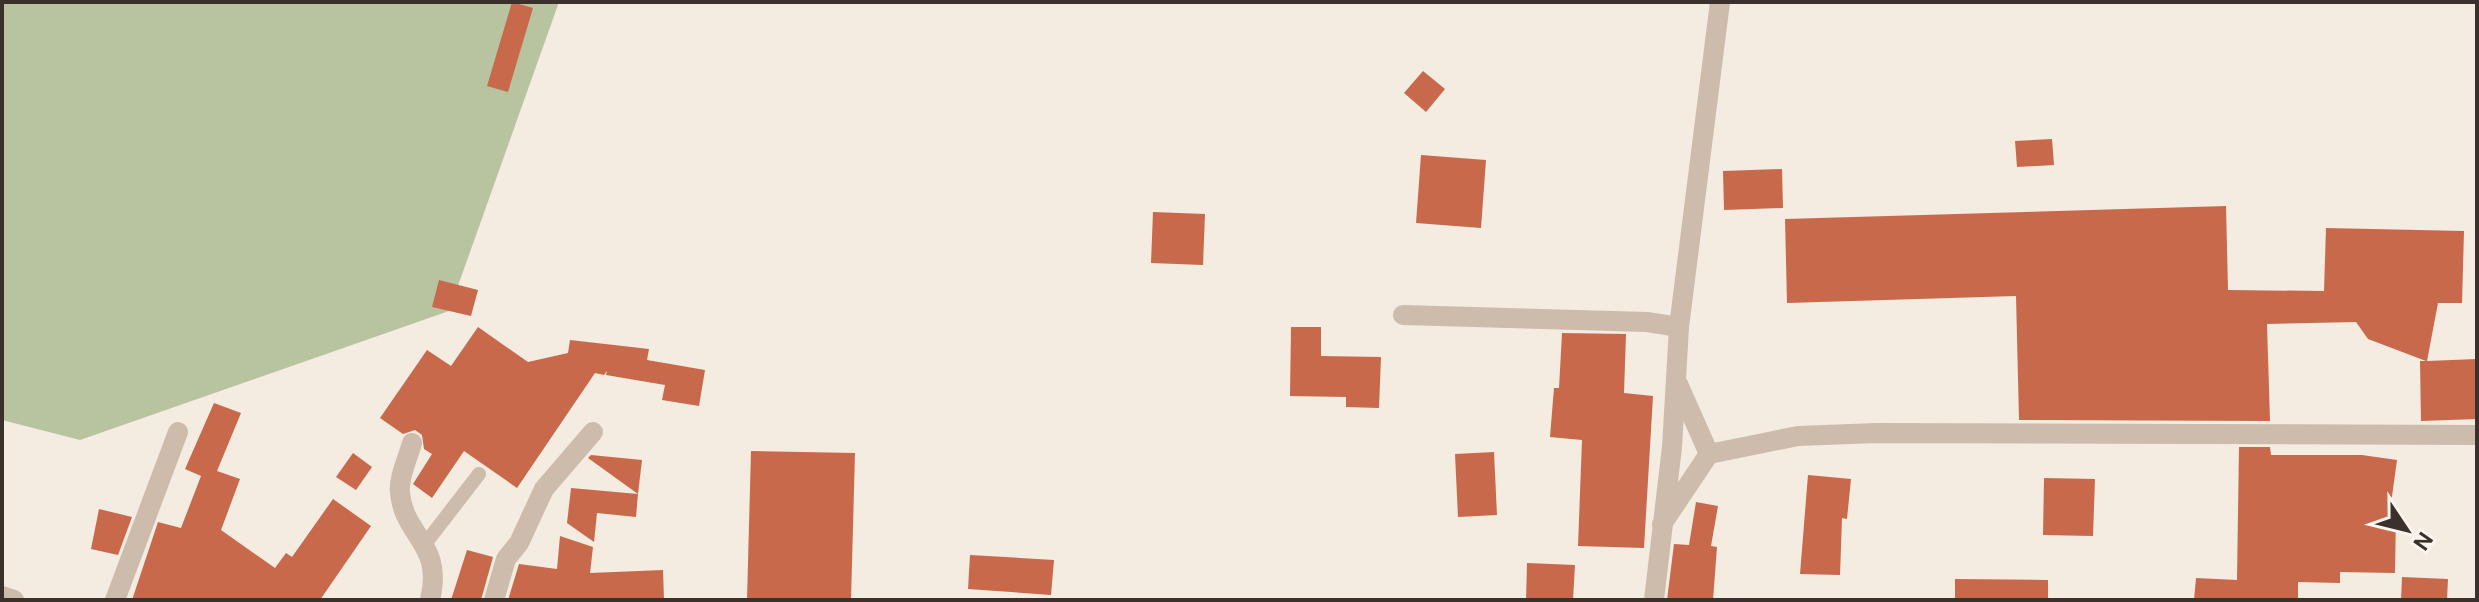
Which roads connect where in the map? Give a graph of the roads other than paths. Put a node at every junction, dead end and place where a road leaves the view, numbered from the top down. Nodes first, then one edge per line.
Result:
1 (1720, 2) edge
2 (1403, 315) dead end
3 (1679, 327) junction
4 (1676, 379) junction
5 (178, 432) dead end
6 (593, 432) dead end
7 (2477, 435) edge
8 (412, 443) dead end
9 (1709, 454) junction
10 (479, 474) dead end
11 (1662, 524) junction
12 (425, 544) junction
13 (2, 596) edge
14 (14, 600) edge
15 (115, 600) edge
16 (430, 600) edge
17 (494, 600) edge
18 (1654, 600) edge

1 - 3 street
2 - 3 street
3 - 4 street
4 - 9 street
4 - 11 street
5 - 15 street
6 - 17 street
7 - 9 street
8 - 12 street
9 - 11 street
10 - 12 lane
11 - 18 street
12 - 16 street
13 - 14 street

